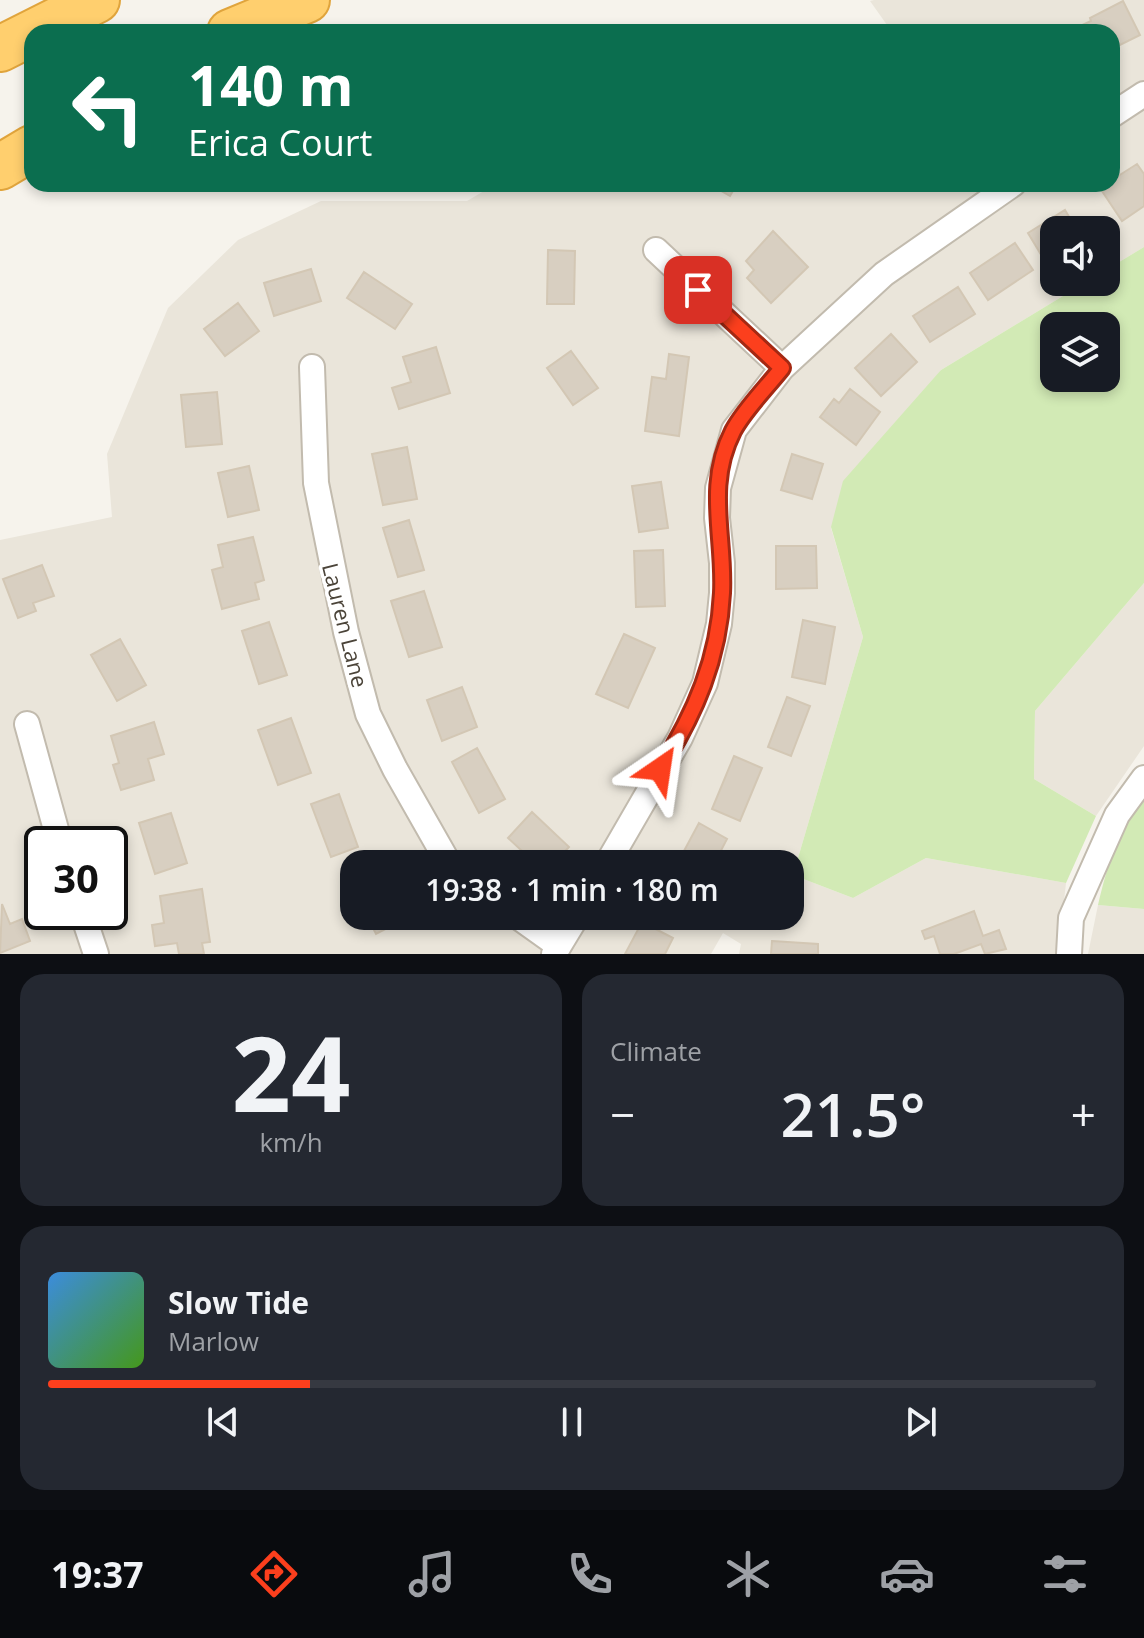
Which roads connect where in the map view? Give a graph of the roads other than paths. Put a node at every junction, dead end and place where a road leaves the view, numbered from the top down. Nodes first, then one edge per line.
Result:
1 (97, 0) edge
2 (307, 0) edge
3 (49, 24) edge
4 (249, 24) edge
5 (24, 37) edge
6 (0, 49) edge
7 (1144, 94) edge
8 (1120, 110) edge
9 (24, 128) edge
10 (0, 141) edge
11 (24, 153) edge
12 (0, 167) edge
13 (1002, 192) edge
14 (656, 250) dead end
15 (312, 367) dead end
16 (782, 368) junction
17 (27, 724) dead end
18 (1144, 778) edge
19 (55, 826) edge
20 (441, 850) edge
21 (615, 850) edge
22 (88, 930) edge
23 (533, 930) edge
24 (568, 930) edge
25 (556, 950) edge
26 (96, 954) edge
27 (1069, 954) edge

1 - 3 highway
2 - 4 highway
5 - 6 highway
7 - 8 street
9 - 10 highway
11 - 12 highway
13 - 16 street
14 - 16 street
15 - 20 street, Lauren Lane
16 - 21 street
17 - 19 street
18 - 27 street
22 - 26 street
23 - 25 street
24 - 25 street

